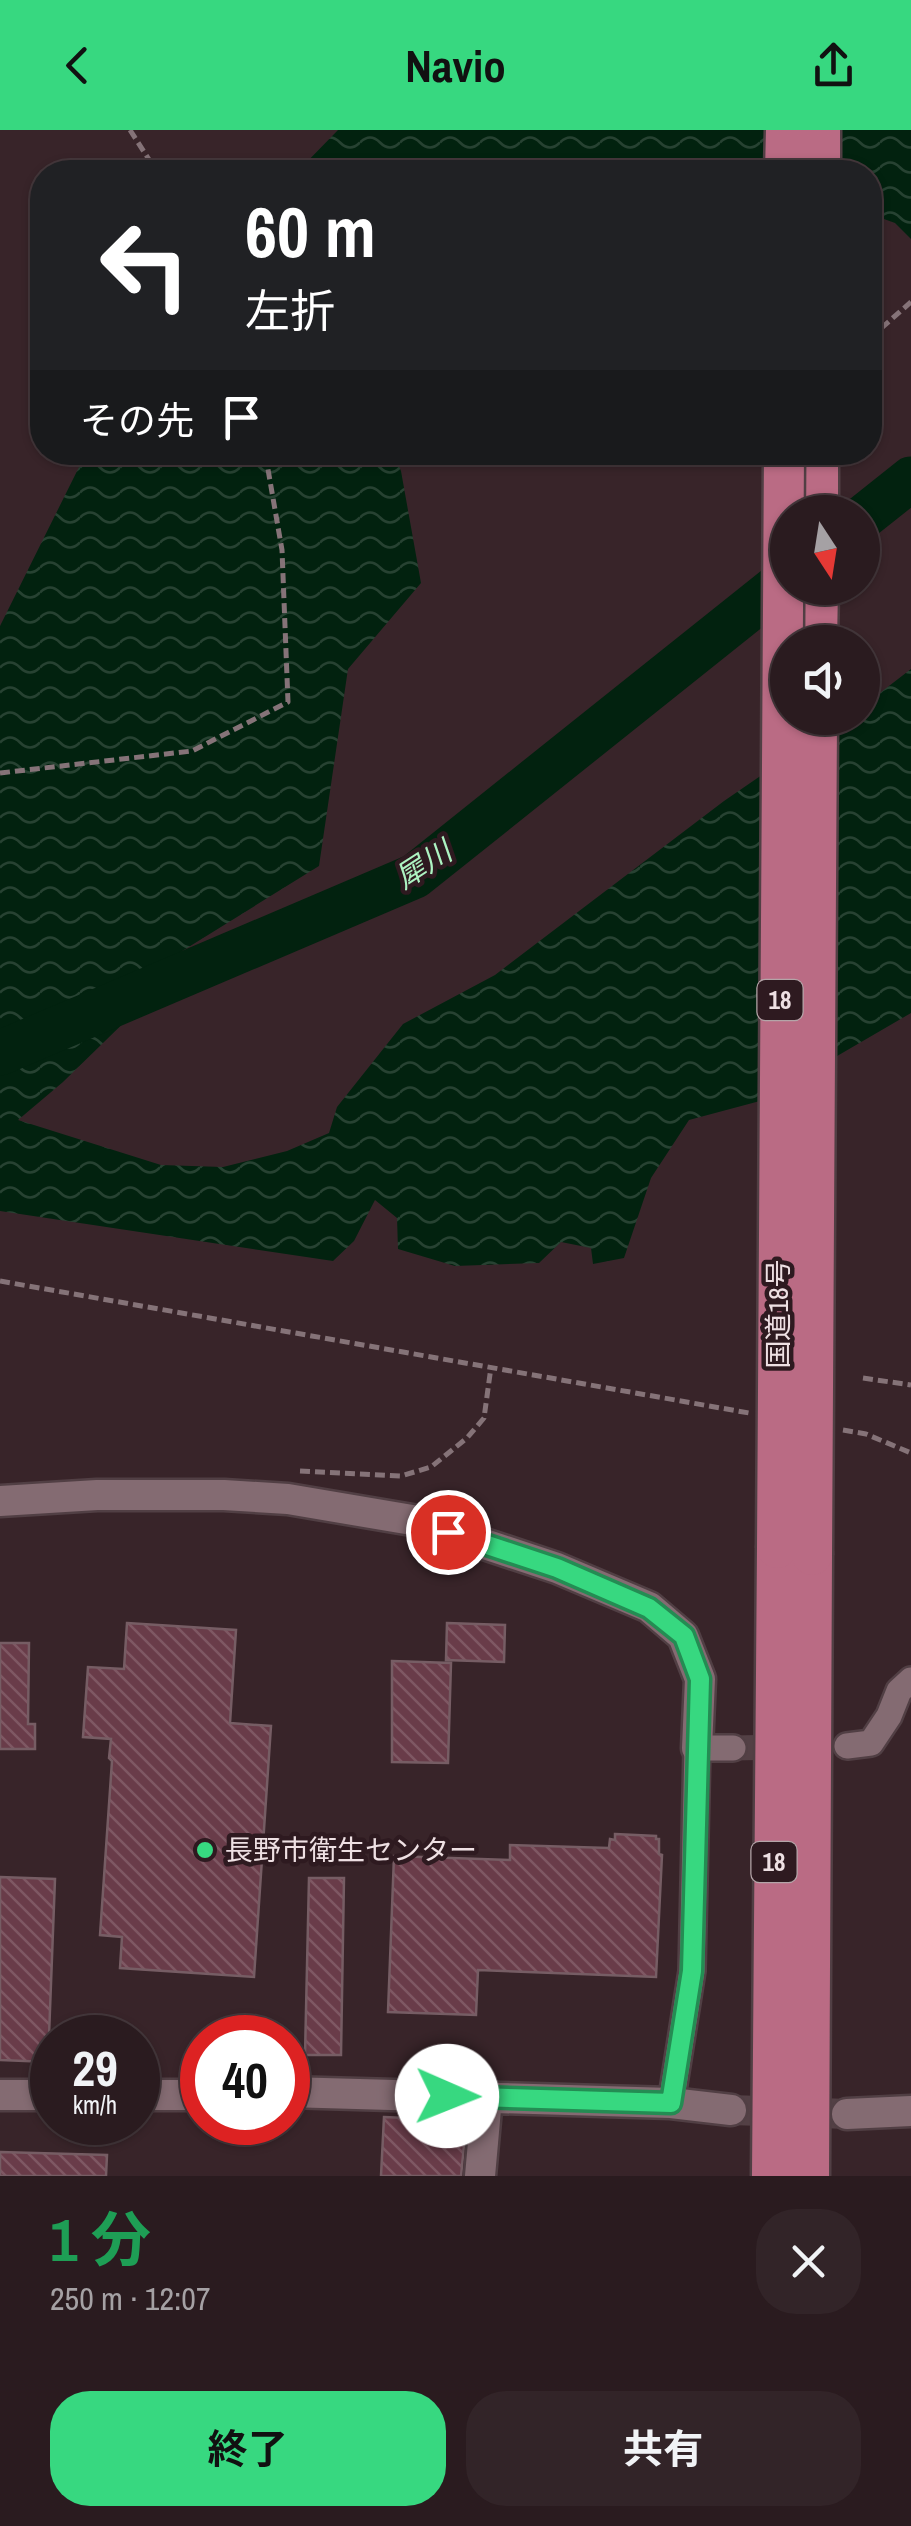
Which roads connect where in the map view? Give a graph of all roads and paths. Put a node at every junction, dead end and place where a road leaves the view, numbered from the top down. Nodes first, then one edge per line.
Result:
1 (130, 130) edge
2 (786, 130) edge
3 (820, 130) edge
4 (149, 160) edge
5 (786, 160) edge
6 (820, 160) edge
7 (911, 302) edge
8 (882, 327) edge
9 (267, 465) edge
10 (784, 465) edge
11 (818, 465) edge
12 (818, 495) edge
13 (817, 735) edge
14 (0, 774) edge
15 (0, 1281) edge
16 (492, 1367) junction
17 (863, 1378) dead end
18 (911, 1385) edge
19 (754, 1414) dead end
20 (828, 1428) dead end
21 (911, 1454) edge
22 (290, 1470) dead end
23 (0, 1501) edge
24 (794, 1551) junction
25 (911, 1680) edge
26 (847, 1746) tunnel mouth
27 (697, 1748) junction
28 (733, 1748) tunnel mouth
29 (310, 2093) edge
30 (0, 2095) edge
31 (30, 2095) edge
32 (487, 2098) junction
33 (671, 2103) junction
34 (730, 2110) tunnel mouth
35 (911, 2111) edge
36 (847, 2114) tunnel mouth
37 (480, 2176) edge
38 (772, 2176) edge
39 (810, 2176) edge

1 - 4 path
2 - 5 highway
3 - 6 highway
7 - 8 path
9 - 14 path
10 - 24 highway, 国道18号 / 18, bridge
11 - 12 highway
13 - 24 highway, 国道18号 / 18, bridge
15 - 16 path
16 - 19 path
16 - 22 path
17 - 18 path
20 - 21 path
23 - 27 street
24 - 38 highway, 国道18号 / 18
24 - 39 highway, 国道18号 / 18
25 - 26 street
27 - 28 street
27 - 33 street
29 - 32 street
30 - 31 street
32 - 33 street
32 - 37 street
33 - 34 street
35 - 36 street

